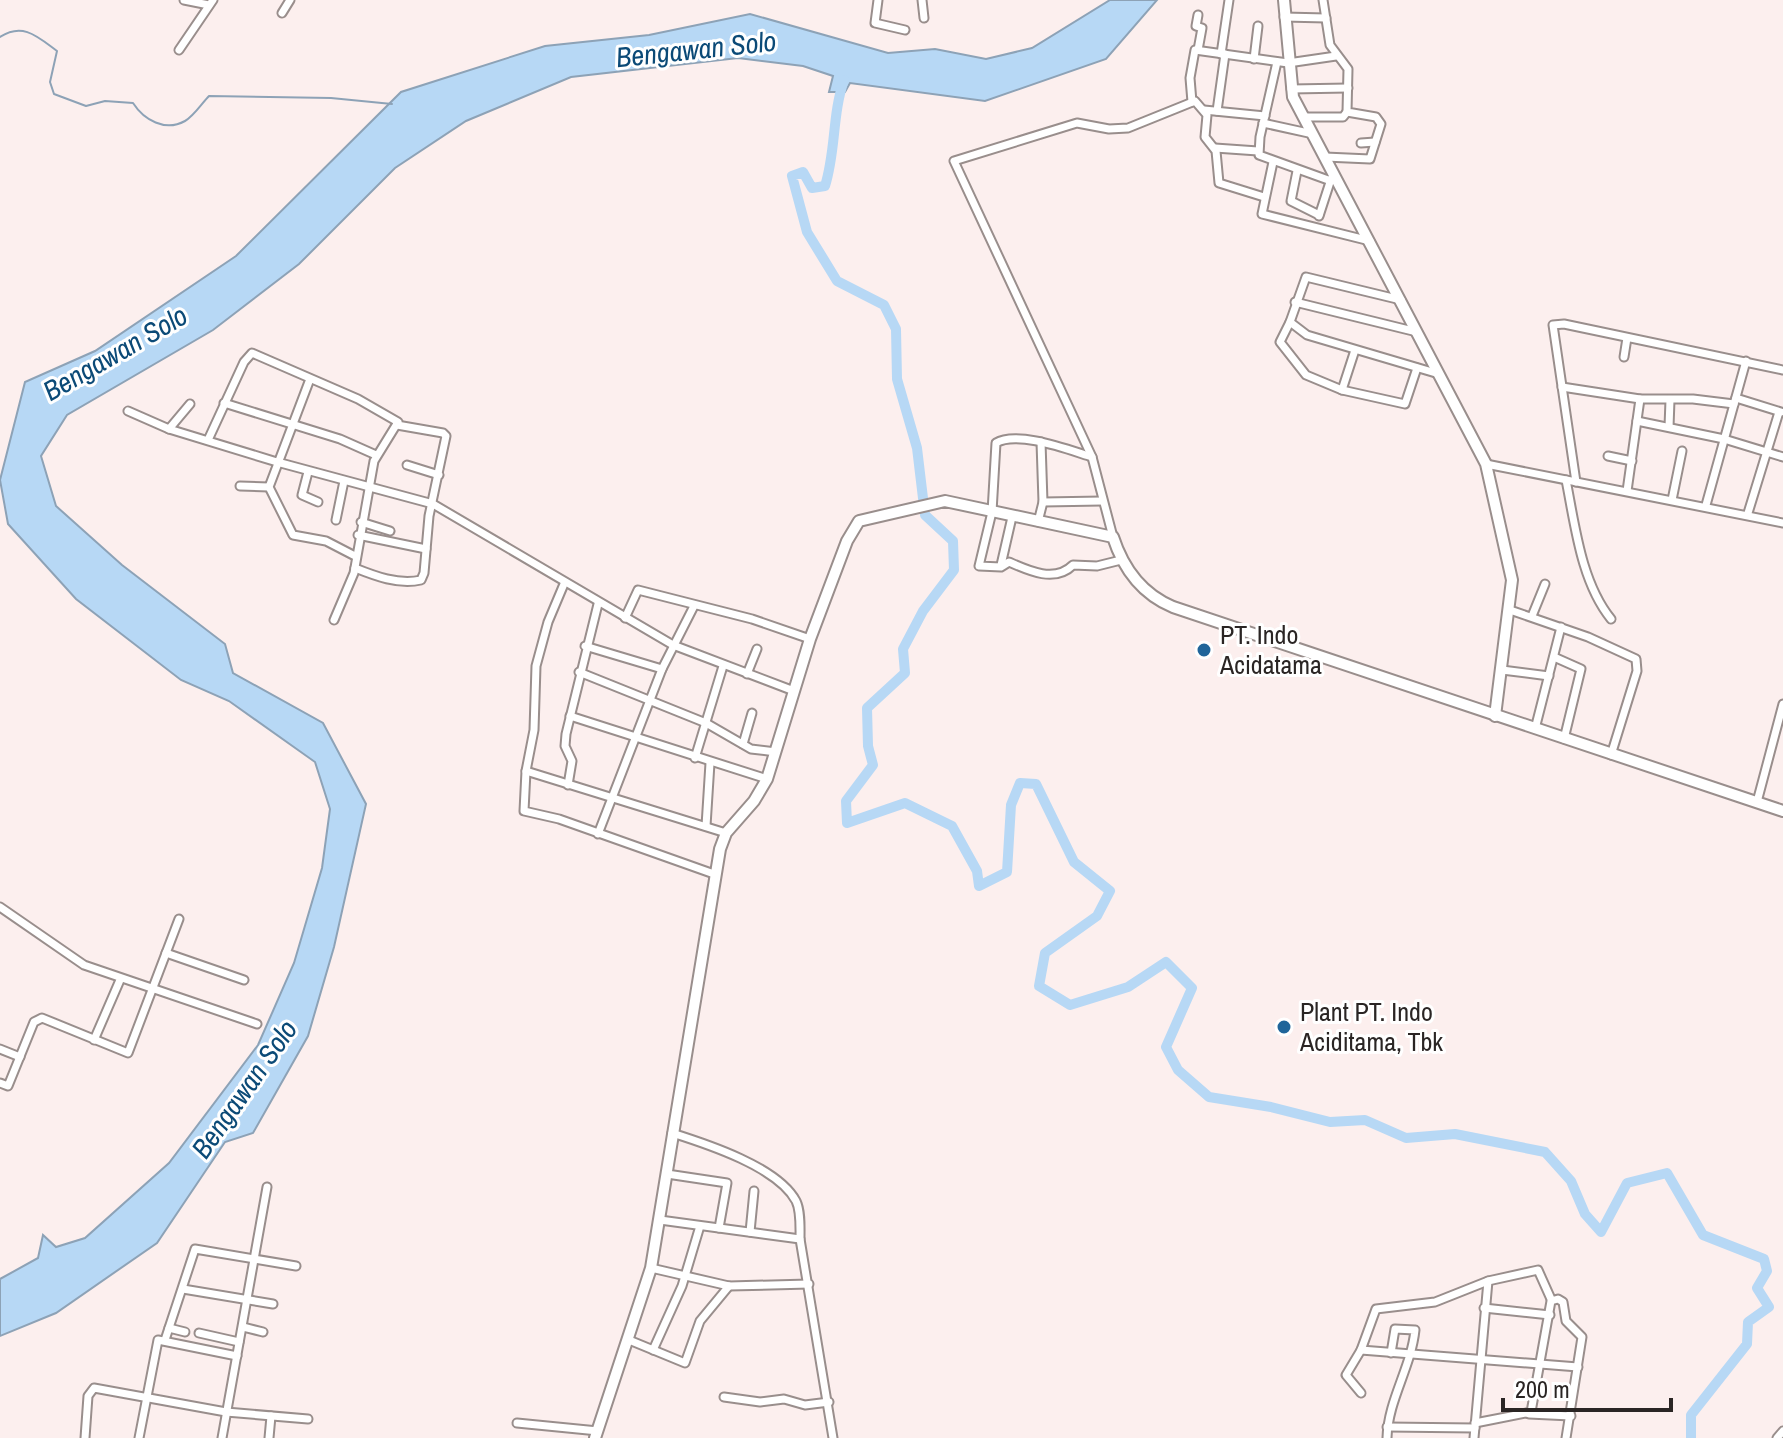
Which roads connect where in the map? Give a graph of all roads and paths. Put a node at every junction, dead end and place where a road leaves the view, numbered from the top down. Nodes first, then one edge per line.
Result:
1 (184, 0) edge
2 (290, 0) edge
3 (878, 0) edge
4 (922, 0) edge
5 (1229, 0) edge
6 (1284, 0) edge
7 (1323, 0) edge
8 (211, 3) edge
9 (282, 13) dead end
10 (1198, 15) dead end
11 (1284, 17) junction
12 (924, 18) dead end
13 (1326, 18) junction
14 (1258, 26) dead end
15 (905, 30) dead end
16 (179, 50) dead end
17 (1198, 50) junction
18 (1223, 54) junction
19 (1336, 56) junction
20 (1254, 59) junction
21 (1283, 62) junction
22 (1348, 88) junction
23 (1291, 89) junction
24 (1192, 102) junction
25 (1204, 110) junction
26 (1217, 111) junction
27 (1347, 112) junction
28 (1303, 117) junction
29 (1264, 120) junction
30 (1313, 134) junction
31 (1375, 142) junction
32 (1361, 143) dead end
33 (1215, 148) junction
34 (1258, 151) junction
35 (1325, 157) junction
36 (1273, 162) junction
37 (1297, 171) junction
38 (1332, 177) junction
39 (1264, 197) junction
40 (1319, 215) junction
41 (1315, 226) junction
42 (1370, 241) junction
43 (1401, 300) junction
44 (1295, 302) junction
45 (1290, 322) junction
46 (1418, 332) junction
47 (1627, 338) junction
48 (1355, 350) junction
49 (1624, 357) dead end
50 (1746, 361) junction
51 (1417, 368) junction
52 (1783, 370) edge
53 (1441, 375) junction
54 (310, 379) junction
55 (1562, 387) junction
56 (1342, 390) junction
57 (1640, 399) junction
58 (1670, 400) junction
59 (1735, 401) junction
60 (224, 403) junction
61 (190, 404) dead end
62 (128, 411) dead end
63 (1781, 412) edge
64 (1637, 421) junction
65 (291, 425) junction
66 (397, 425) junction
67 (1669, 427) junction
68 (169, 429) junction
69 (1724, 439) junction
70 (208, 440) junction
71 (1041, 442) junction
72 (1682, 451) dead end
73 (1768, 451) junction
74 (376, 455) junction
75 (1608, 456) dead end
76 (1092, 457) junction
77 (1783, 457) edge
78 (1632, 461) junction
79 (277, 462) junction
80 (1486, 464) junction
81 (407, 465) dead end
82 (308, 472) junction
83 (439, 475) junction
84 (344, 481) junction
85 (1571, 481) junction
86 (240, 486) dead end
87 (269, 487) junction
88 (369, 488) junction
89 (1627, 491) junction
90 (1672, 500) junction
91 (1102, 501) junction
92 (318, 502) dead end
93 (1043, 502) junction
94 (433, 504) junction
95 (1706, 505) junction
96 (992, 512) junction
97 (1748, 513) junction
98 (1012, 517) junction
99 (336, 520) dead end
100 (361, 522) junction
101 (1038, 522) junction
102 (1783, 523) edge
103 (390, 531) dead end
104 (358, 535) junction
105 (1113, 537) junction
106 (426, 549) junction
107 (355, 556) junction
108 (1121, 560) junction
109 (1001, 567) junction
110 (355, 568) junction
111 (564, 584) junction
112 (1545, 584) dead end
113 (598, 604) junction
114 (694, 606) junction
115 (1510, 610) junction
116 (1532, 616) junction
117 (625, 618) junction
118 (1611, 619) dead end
119 (334, 620) dead end
120 (1561, 627) junction
121 (810, 639) junction
122 (673, 645) junction
123 (1608, 645) junction
124 (585, 646) junction
125 (757, 649) dead end
126 (1604, 656) dead end
127 (1554, 657) junction
128 (723, 666) junction
129 (662, 669) junction
130 (1502, 670) junction
131 (579, 672) junction
132 (747, 674) junction
133 (1549, 676) junction
134 (794, 691) junction
135 (649, 702) junction
136 (1783, 704) edge
137 (752, 713) dead end
138 (570, 716) junction
139 (1495, 716) junction
140 (706, 723) junction
141 (1535, 729) junction
142 (636, 738) junction
143 (1564, 739) junction
144 (743, 744) junction
145 (776, 752) junction
146 (1611, 755) junction
147 (695, 758) junction
148 (710, 763) junction
149 (526, 771) junction
150 (767, 779) junction
151 (568, 785) junction
152 (611, 799) junction
153 (1757, 802) junction
154 (1783, 811) edge
155 (706, 826) junction
156 (726, 833) junction
157 (598, 834) junction
158 (714, 874) junction
159 (0, 907) edge
160 (179, 919) dead end
161 (166, 953) junction
162 (120, 980) junction
163 (244, 980) dead end
164 (153, 991) junction
165 (257, 1024) dead end
166 (94, 1040) junction
167 (0, 1049) edge
168 (20, 1057) junction
169 (0, 1083) edge
170 (672, 1133) junction
171 (667, 1174) junction
172 (267, 1187) dead end
173 (754, 1191) dead end
174 (660, 1220) junction
175 (700, 1226) junction
176 (719, 1228) junction
177 (750, 1232) junction
178 (800, 1239) junction
179 (255, 1259) junction
180 (296, 1266) dead end
181 (651, 1268) junction
182 (686, 1275) junction
183 (1488, 1281) junction
184 (809, 1284) junction
185 (729, 1286) junction
186 (183, 1289) junction
187 (247, 1299) junction
188 (1551, 1299) junction
189 (273, 1304) dead end
190 (1484, 1308) junction
191 (1550, 1315) junction
192 (243, 1327) junction
193 (169, 1328) junction
194 (185, 1332) dead end
195 (263, 1332) dead end
196 (199, 1333) dead end
197 (165, 1340) junction
198 (629, 1340) junction
199 (239, 1342) junction
200 (653, 1350) junction
201 (1361, 1350) junction
202 (1391, 1353) junction
203 (237, 1356) junction
204 (1413, 1356) junction
205 (1479, 1360) junction
206 (1539, 1365) junction
207 (1578, 1367) junction
208 (1361, 1393) dead end
209 (724, 1397) dead end
210 (144, 1399) junction
211 (829, 1402) junction
212 (226, 1412) junction
213 (1529, 1414) junction
214 (271, 1416) junction
215 (1571, 1416) junction
216 (308, 1419) dead end
217 (517, 1423) dead end
218 (1475, 1425) junction
219 (1387, 1427) junction
220 (1783, 1431) edge
221 (597, 1434) edge
222 (85, 1438) edge
223 (139, 1438) edge
224 (222, 1438) edge
225 (269, 1438) edge
226 (833, 1438) edge
227 (1387, 1438) edge
228 (1474, 1438) edge
229 (1566, 1438) edge
230 (1777, 1438) edge

1 - 8 street
2 - 9 street
3 - 15 street
4 - 12 street
5 - 18 street
6 - 11 street
7 - 13 street
8 - 16 street
10 - 17 street
11 - 13 street
11 - 21 street
13 - 19 street
14 - 20 street
17 - 18 street
17 - 24 street
18 - 20 street
18 - 26 street
19 - 21 street
19 - 22 street
20 - 21 street
21 - 23 street
21 - 29 street
22 - 23 street
22 - 27 street
23 - 28 street
24 - 25 street
24 - 76 street
25 - 26 street
25 - 33 street
26 - 29 street
27 - 28 street
27 - 31 street
28 - 30 street
29 - 30 street
29 - 34 street
30 - 35 street
31 - 32 street
31 - 35 street
33 - 34 street
33 - 39 street
34 - 36 street
35 - 38 street
36 - 37 street
36 - 39 street
37 - 38 street
37 - 40 street
38 - 40 street
38 - 42 street
39 - 41 street
40 - 41 street
41 - 42 street
42 - 43 street
43 - 44 street
43 - 46 street
44 - 45 street
44 - 46 street
45 - 48 street
45 - 56 street
46 - 53 street
47 - 49 street
47 - 50 street
47 - 55 street
48 - 51 street
48 - 56 street
50 - 52 street
50 - 59 street
51 - 53 street
51 - 56 street
53 - 80 street
54 - 60 street
54 - 65 street
54 - 66 street
55 - 57 street
55 - 85 street
57 - 58 street
57 - 64 street
58 - 59 street
58 - 67 street
59 - 63 street
59 - 69 street
60 - 65 street
60 - 70 street
61 - 68 street
62 - 68 street
63 - 73 street
64 - 67 street
64 - 78 street
65 - 74 street
65 - 79 street
66 - 74 street
66 - 83 street
67 - 69 street
68 - 70 street
69 - 73 street
69 - 95 street
70 - 79 street
71 - 76 street
71 - 93 street
71 - 96 street
72 - 90 street
73 - 77 street
73 - 97 street
74 - 88 street
75 - 78 street
76 - 91 street
78 - 89 street
79 - 82 street
79 - 87 street
80 - 85 street
80 - 115 street
81 - 83 street
82 - 84 street
82 - 92 street
83 - 94 street
84 - 88 street
84 - 99 street
85 - 89 street
85 - 118 street
86 - 87 street
87 - 107 street
88 - 94 street
88 - 100 street
89 - 90 street
90 - 95 street
91 - 93 street
91 - 105 street
93 - 101 street
94 - 106 street
94 - 111 street
95 - 97 street
96 - 98 street
96 - 109 street
96 - 121 street
97 - 102 street
98 - 101 street
98 - 109 street
100 - 103 street
100 - 104 street
101 - 105 street
104 - 106 street
104 - 107 street
105 - 108 street
106 - 110 street
107 - 110 street
108 - 109 street
108 - 139 street
110 - 119 street
111 - 113 street
111 - 149 street
112 - 116 street
113 - 117 street
113 - 124 street
114 - 117 street
114 - 121 street
114 - 122 street
115 - 116 street
115 - 130 street
116 - 120 street
117 - 122 street
120 - 123 street
120 - 127 street
121 - 134 street
122 - 128 street
122 - 129 street
123 - 126 street
123 - 146 street
124 - 129 street
124 - 131 street
125 - 132 street
127 - 133 street
127 - 143 street
128 - 132 street
128 - 140 street
129 - 135 street
130 - 133 street
130 - 139 street
131 - 135 street
131 - 138 street
132 - 134 street
133 - 141 street
134 - 145 street
135 - 140 street
135 - 142 street
136 - 153 street
137 - 144 street
138 - 142 street
138 - 151 street
139 - 141 street
140 - 144 street
140 - 147 street
141 - 143 street
142 - 147 street
142 - 152 street
143 - 146 street
144 - 145 street
145 - 150 street
146 - 153 street
147 - 148 street
148 - 150 street
148 - 155 street
149 - 151 street
149 - 157 street
150 - 156 street
151 - 152 street
152 - 155 street
152 - 157 street
153 - 154 street
155 - 156 street
156 - 158 street
157 - 158 street
158 - 170 street
159 - 162 street
160 - 161 street
161 - 163 street
161 - 164 street
162 - 164 street
162 - 166 street
164 - 165 street
164 - 166 street
166 - 168 street
167 - 168 street
168 - 169 street
170 - 171 street
170 - 178 street
171 - 174 street
171 - 176 street
172 - 179 street
173 - 177 street
174 - 175 street
174 - 181 street
175 - 176 street
175 - 182 street
176 - 177 street
177 - 178 street
178 - 184 street
179 - 180 street
179 - 186 street
179 - 187 street
181 - 182 street
181 - 198 street
182 - 185 street
182 - 200 street
183 - 188 street
183 - 190 street
183 - 201 street
184 - 185 street
184 - 211 street
185 - 200 street
186 - 187 street
186 - 193 street
187 - 189 street
187 - 192 street
188 - 191 street
188 - 207 street
190 - 191 street
190 - 205 street
191 - 206 street
192 - 195 street
192 - 199 street
193 - 194 street
193 - 197 street
196 - 199 street
197 - 203 street
197 - 210 street
198 - 200 street
198 - 221 street
199 - 203 street
201 - 202 street
201 - 208 street
202 - 204 street
202 - 204 street
203 - 212 street
204 - 205 street
204 - 219 street
205 - 206 street
205 - 218 street
206 - 207 street
206 - 213 street
207 - 215 street
209 - 211 street
210 - 212 street
210 - 222 street
210 - 223 street
211 - 226 street
212 - 214 street
212 - 224 street
213 - 215 street
213 - 218 street
214 - 216 street
214 - 225 street
215 - 229 street
217 - 221 street
218 - 219 street
218 - 228 street
219 - 227 street
220 - 230 street

